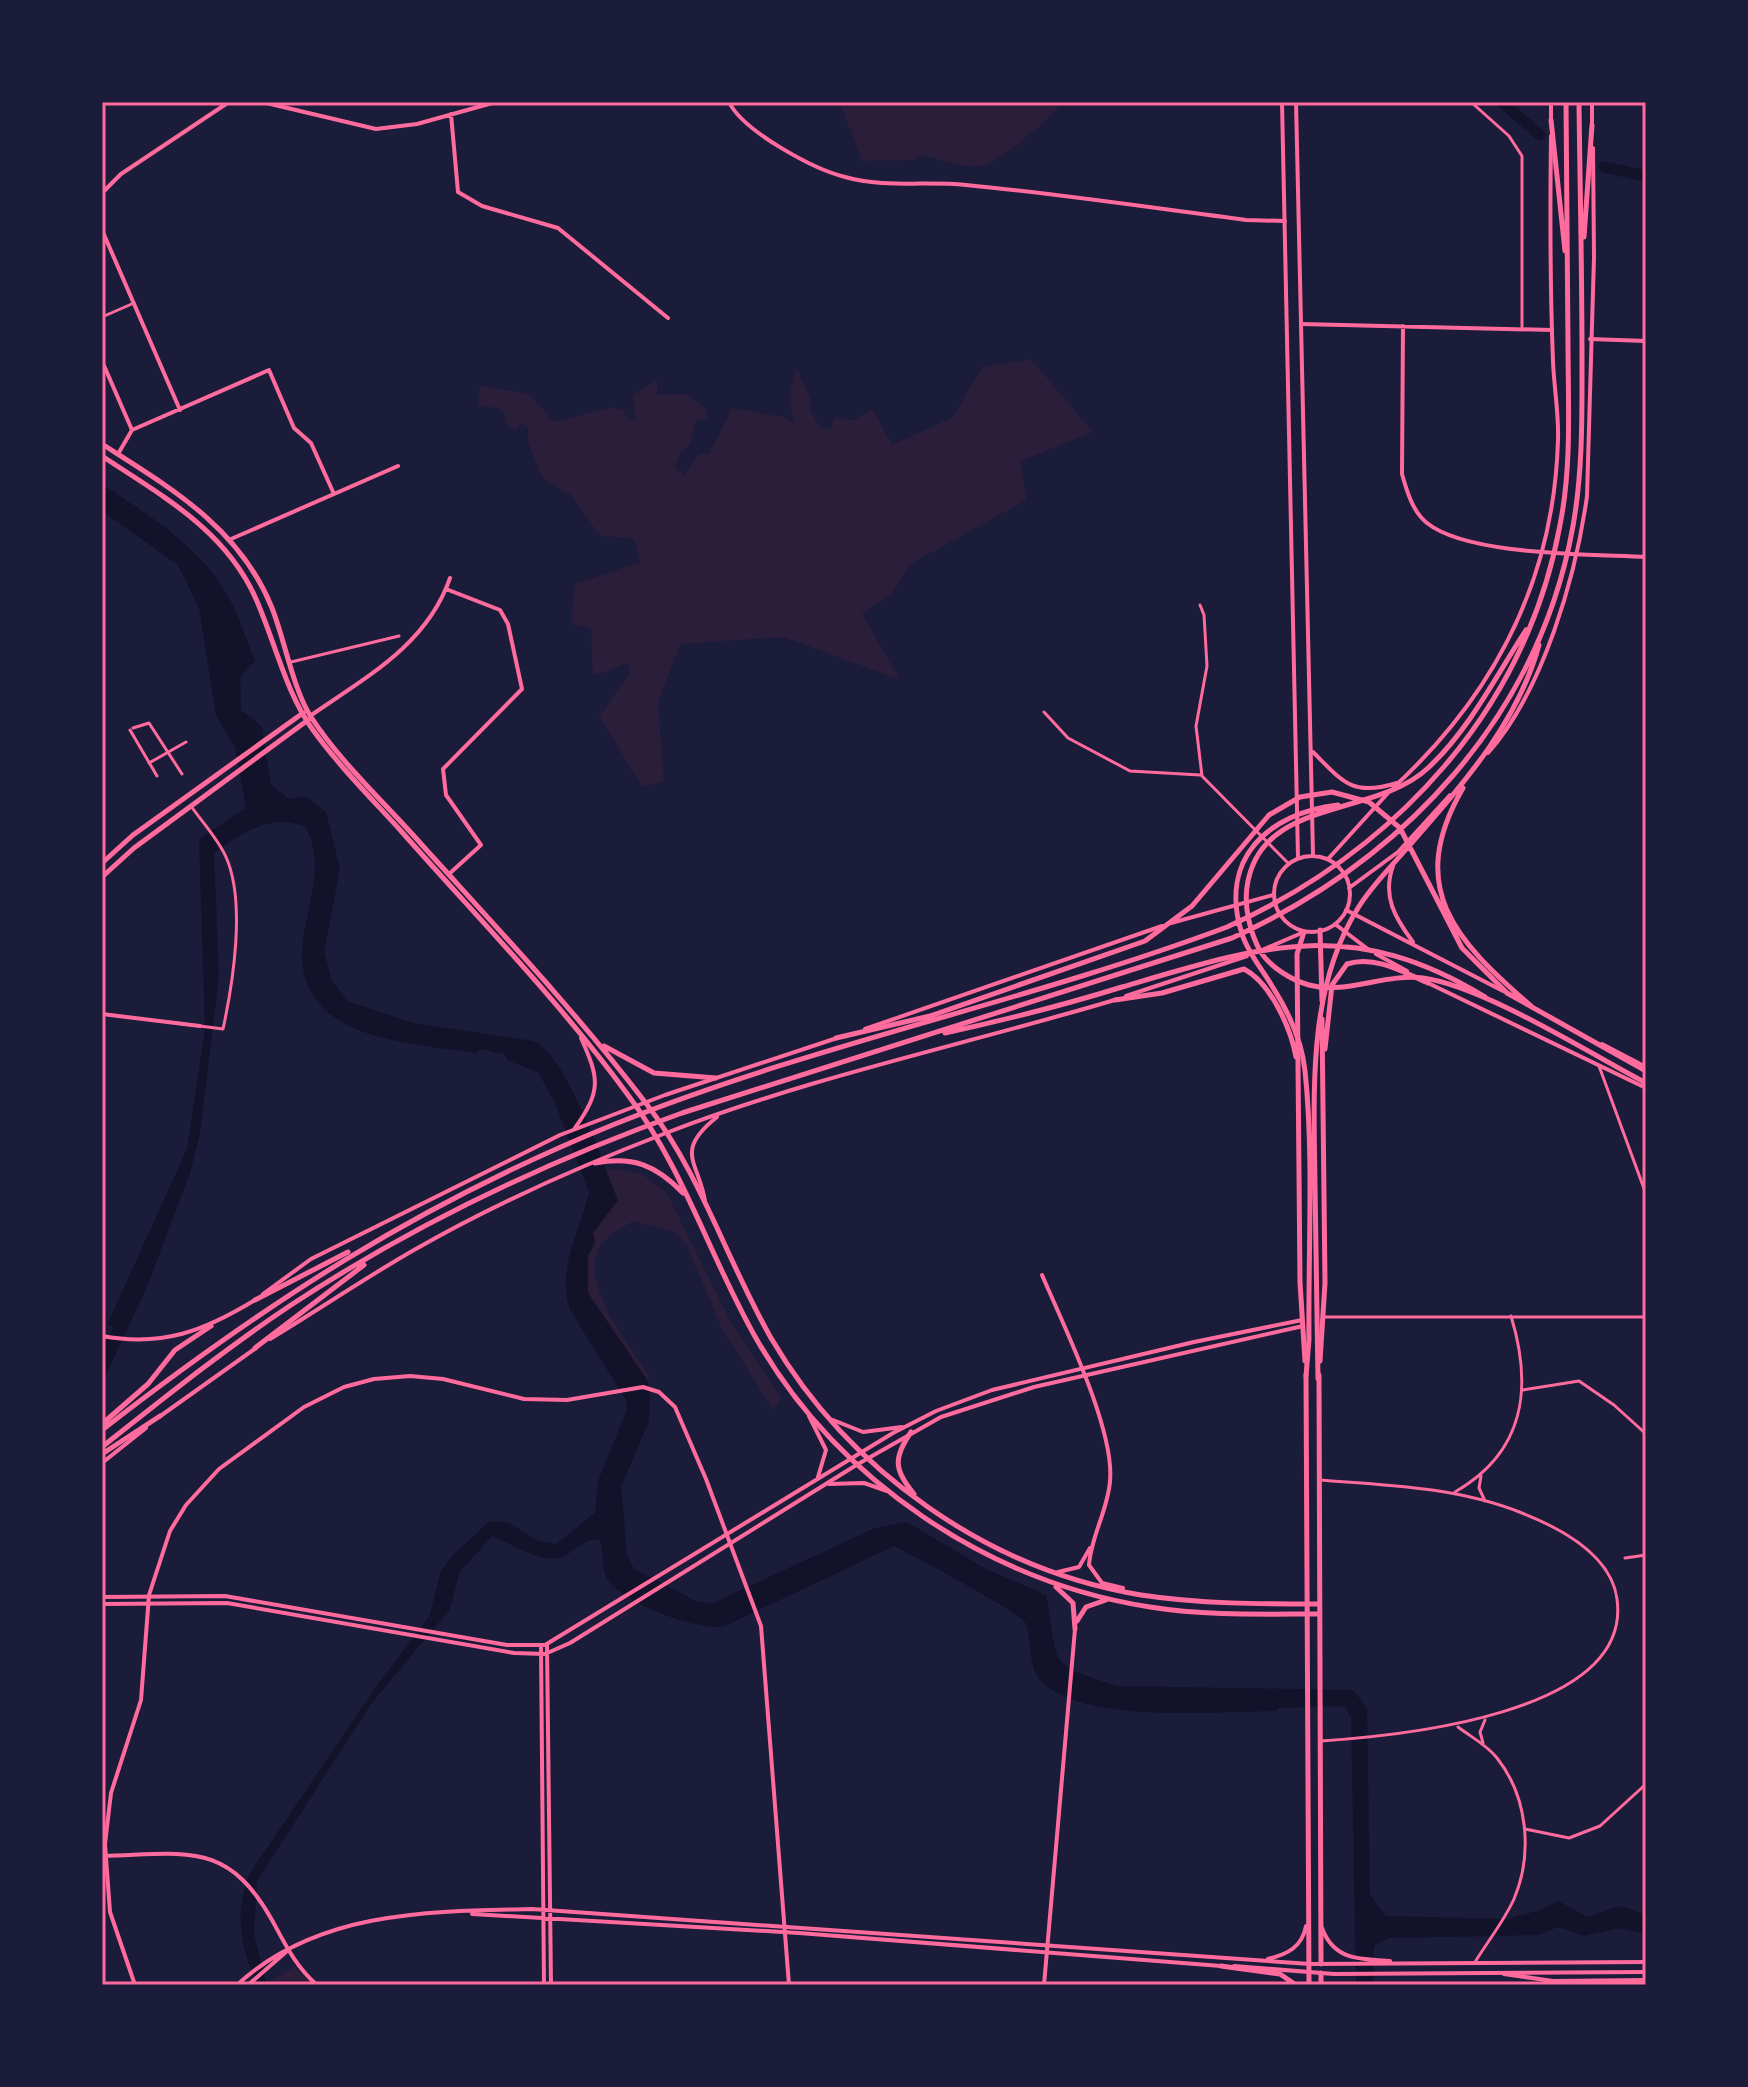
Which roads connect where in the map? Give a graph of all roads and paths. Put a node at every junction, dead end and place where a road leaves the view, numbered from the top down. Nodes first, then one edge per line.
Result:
1 (229, 102) edge
2 (262, 102) edge
3 (496, 102) edge
4 (729, 102) edge
5 (1282, 102) edge
6 (1296, 102) edge
7 (1471, 102) edge
8 (1551, 102) edge
9 (1566, 102) edge
10 (1579, 102) edge
11 (1592, 102) edge
12 (451, 114) junction
13 (1551, 120) junction
14 (1592, 125) junction
15 (102, 193) edge
16 (1285, 221) junction
17 (102, 230) edge
18 (1567, 274) junction
19 (1582, 274) junction
20 (134, 303) junction
21 (102, 317) edge
22 (668, 318) dead end
23 (1301, 324) junction
24 (1403, 326) junction
25 (1522, 329) junction
26 (1552, 330) junction
27 (1590, 339) junction
28 (1646, 341) edge
29 (102, 361) edge
30 (180, 410) junction
31 (132, 430) junction
32 (102, 444) edge
33 (118, 454) junction
34 (102, 456) edge
35 (398, 466) dead end
36 (334, 494) junction
37 (231, 539) junction
38 (1646, 557) edge
39 (450, 578) dead end
40 (446, 589) junction
41 (1200, 605) dead end
42 (1533, 619) junction
43 (1545, 625) junction
44 (399, 636) dead end
45 (291, 662) junction
46 (1044, 712) dead end
47 (307, 715) junction
48 (186, 742) dead end
49 (1311, 751) junction
50 (168, 753) junction
51 (149, 763) junction
52 (182, 774) dead end
53 (157, 776) dead end
54 (1202, 776) junction
55 (1470, 776) junction
56 (1399, 783) junction
57 (1355, 804) junction
58 (191, 806) junction
59 (1398, 852) junction
60 (1313, 855) junction
61 (1298, 858) junction
62 (1328, 859) junction
63 (102, 863) edge
64 (1288, 863) junction
65 (449, 874) junction
66 (102, 877) edge
67 (1349, 888) junction
68 (1273, 895) junction
69 (1346, 910) junction
70 (1335, 924) junction
71 (1320, 930) junction
72 (1304, 932) junction
73 (1414, 944) junction
74 (1428, 983) junction
75 (1115, 1000) junction
76 (1503, 1008) junction
77 (102, 1014) edge
78 (930, 1016) junction
79 (1544, 1017) junction
80 (200, 1026) joint
81 (578, 1032) junction
82 (890, 1035) junction
83 (836, 1038) junction
84 (909, 1041) junction
85 (598, 1042) junction
86 (1598, 1063) junction
87 (1646, 1069) edge
88 (716, 1078) junction
89 (1322, 1078) junction
90 (1646, 1086) edge
91 (1299, 1087) junction
92 (645, 1102) junction
93 (635, 1105) junction
94 (722, 1113) junction
95 (575, 1128) junction
96 (666, 1133) junction
97 (655, 1138) junction
98 (595, 1163) junction
99 (1646, 1194) edge
100 (689, 1199) junction
101 (706, 1207) junction
102 (378, 1238) junction
103 (383, 1249) junction
104 (1042, 1275) dead end
105 (255, 1300) junction
106 (1511, 1316) junction
107 (1323, 1317) junction
108 (1646, 1317) edge
109 (1303, 1323) junction
110 (211, 1326) junction
111 (102, 1336) edge
112 (255, 1348) junction
113 (1081, 1368) junction
114 (1083, 1375) junction
115 (1306, 1376) junction
116 (1318, 1379) junction
117 (1523, 1390) junction
118 (805, 1411) junction
119 (160, 1416) junction
120 (829, 1419) junction
121 (102, 1424) edge
122 (904, 1427) junction
123 (102, 1430) edge
124 (911, 1432) junction
125 (1646, 1434) edge
126 (102, 1447) edge
127 (862, 1453) junction
128 (102, 1454) edge
129 (868, 1458) junction
130 (852, 1459) junction
131 (102, 1463) edge
132 (858, 1464) junction
133 (1483, 1473) junction
134 (1319, 1480) junction
135 (816, 1481) junction
136 (826, 1484) junction
137 (892, 1493) junction
138 (1453, 1494) junction
139 (919, 1501) junction
140 (1485, 1501) junction
141 (728, 1535) junction
142 (1093, 1542) junction
143 (731, 1543) junction
144 (1646, 1555) edge
145 (1625, 1558) dead end
146 (1056, 1572) junction
147 (1039, 1578) junction
148 (1137, 1594) junction
149 (149, 1595) junction
150 (102, 1597) edge
151 (1112, 1599) junction
152 (148, 1602) junction
153 (102, 1604) edge
154 (1308, 1604) junction
155 (1319, 1604) junction
156 (1308, 1614) junction
157 (1320, 1614) junction
158 (1075, 1629) junction
159 (544, 1646) junction
160 (544, 1654) junction
161 (1488, 1717) junction
162 (1457, 1726) junction
163 (1320, 1741) junction
164 (1485, 1746) junction
165 (1646, 1784) edge
166 (1525, 1829) junction
167 (103, 1856) edge
168 (1309, 1895) junction
169 (543, 1909) junction
170 (550, 1910) junction
171 (466, 1913) junction
172 (546, 1916) junction
173 (1321, 1923) junction
174 (784, 1926) junction
175 (784, 1933) junction
176 (1045, 1945) junction
177 (288, 1950) junction
178 (1044, 1953) junction
179 (1261, 1961) junction
180 (1409, 1962) junction
181 (1475, 1962) junction
182 (1646, 1962) edge
183 (1321, 1964) junction
184 (1221, 1966) junction
185 (1310, 1968) junction
186 (1646, 1972) edge
187 (1321, 1973) junction
188 (1504, 1974) junction
189 (1646, 1980) edge
190 (135, 1985) edge
191 (237, 1985) edge
192 (248, 1985) edge
193 (317, 1985) edge
194 (544, 1985) edge
195 (551, 1985) edge
196 (789, 1985) edge
197 (1044, 1985) edge
198 (1296, 1985) edge
199 (1309, 1985) edge
200 (1321, 1985) edge

1 - 15 main road
2 - 12 main road
3 - 12 main road
4 - 16 main road
5 - 16 main road
6 - 23 main road
7 - 25 street
8 - 13 main road
9 - 18 main road
10 - 19 main road
11 - 14 main road
12 - 22 main road
13 - 18 main road
13 - 26 main road
14 - 19 main road
14 - 27 main road
16 - 61 main road
17 - 20 main road
18 - 42 main road
19 - 43 main road
20 - 21 street
20 - 30 main road
23 - 24 main road
23 - 49 main road
24 - 25 main road
24 - 38 main road
25 - 26 main road
26 - 56 main road
27 - 28 main road
27 - 59 main road
29 - 31 main road
30 - 31 main road
30 - 36 main road
31 - 33 main road
32 - 33 main road
33 - 37 main road
34 - 47 main road
35 - 36 main road
36 - 37 main road
37 - 45 main road
39 - 40 main road
40 - 47 main road
40 - 65 main road
41 - 54 street
42 - 57 main road
42 - 82 main road
43 - 55 main road
43 - 84 main road
44 - 45 street
45 - 47 main road
46 - 54 street
47 - 58 main road
47 - 63 main road
47 - 65 main road
47 - 81 main road
48 - 50 street
49 - 56 main road
49 - 60 main road
50 - 51 street
50 - 51 street
50 - 52 street
51 - 53 street
54 - 64 street
55 - 79 main road
55 - 116 main road
56 - 62 main road
57 - 76 main road
57 - 115 main road
58 - 66 main road
58 - 80 street
59 - 67 main road
59 - 73 main road
60 - 61 main road
60 - 62 main road
61 - 64 main road
62 - 67 main road
64 - 68 main road
65 - 85 main road
67 - 69 main road
68 - 72 main road
68 - 83 main road
69 - 70 main road
69 - 73 main road
70 - 71 main road
70 - 74 main road
71 - 72 main road
71 - 89 main road
72 - 75 main road
72 - 91 main road
73 - 87 main road
74 - 86 main road
74 - 89 main road
75 - 91 main road
75 - 94 main road
76 - 84 main road
76 - 90 main road
77 - 80 main road
78 - 79 main road
78 - 82 main road
78 - 83 main road
79 - 87 main road
81 - 93 main road
81 - 95 main road
82 - 102 main road
83 - 88 main road
84 - 103 main road
85 - 88 main road
85 - 92 main road
86 - 90 main road
86 - 99 street
88 - 92 main road
89 - 107 main road
91 - 109 main road
92 - 93 main road
92 - 96 main road
93 - 95 main road
93 - 97 main road
94 - 96 main road
94 - 101 main road
95 - 105 main road
96 - 97 main road
96 - 101 main road
97 - 98 main road
97 - 100 main road
98 - 100 main road
98 - 112 main road
100 - 118 main road
101 - 120 main road
102 - 105 main road
102 - 123 main road
103 - 112 main road
103 - 126 main road
104 - 113 main road
105 - 110 main road
106 - 107 street
106 - 108 street
106 - 117 street
107 - 116 main road
109 - 113 main road
109 - 114 main road
109 - 115 main road
110 - 111 main road
110 - 121 main road
112 - 119 main road
113 - 114 main road
113 - 122 main road
114 - 124 main road
114 - 142 main road
115 - 154 main road
116 - 134 main road
117 - 125 street
117 - 133 street
118 - 130 main road
118 - 135 main road
119 - 128 main road
119 - 131 main road
120 - 122 main road
120 - 127 main road
122 - 127 main road
124 - 129 main road
124 - 139 main road
127 - 129 main road
127 - 130 main road
129 - 132 main road
129 - 139 main road
130 - 132 main road
130 - 135 main road
132 - 136 main road
132 - 137 main road
133 - 138 street
133 - 140 street
134 - 138 street
134 - 155 main road
135 - 141 main road
136 - 137 main road
136 - 143 main road
137 - 147 main road
138 - 140 street
139 - 146 main road
140 - 161 street
141 - 143 main road
141 - 149 main road
141 - 159 main road
142 - 146 main road
142 - 148 main road
143 - 160 main road
143 - 174 main road
144 - 145 street
146 - 148 main road
147 - 151 main road
147 - 158 main road
148 - 154 main road
149 - 150 main road
149 - 152 main road
149 - 159 main road
151 - 156 main road
151 - 158 main road
152 - 153 main road
152 - 160 main road
152 - 167 main road
154 - 155 main road
154 - 156 main road
155 - 157 main road
156 - 157 main road
156 - 168 main road
157 - 163 main road
158 - 176 main road
159 - 160 main road
160 - 169 main road
160 - 170 main road
161 - 162 street
161 - 164 street
162 - 163 street
162 - 164 street
163 - 173 main road
164 - 166 street
165 - 166 street
166 - 181 street
167 - 177 main road
167 - 190 main road
168 - 179 main road
168 - 185 main road
169 - 170 main road
169 - 171 main road
169 - 172 main road
170 - 172 main road
170 - 174 main road
171 - 172 main road
171 - 177 main road
172 - 175 main road
172 - 194 main road
172 - 195 main road
173 - 180 main road
173 - 183 main road
174 - 175 main road
174 - 176 main road
175 - 178 main road
175 - 196 main road
176 - 178 main road
176 - 179 main road
177 - 191 main road
177 - 192 main road
177 - 193 main road
178 - 184 main road
178 - 197 main road
179 - 185 main road
180 - 181 main road
180 - 183 main road
181 - 182 main road
183 - 185 main road
183 - 187 main road
184 - 185 main road
184 - 198 main road
185 - 187 main road
185 - 199 main road
186 - 188 main road
187 - 188 main road
187 - 200 main road
188 - 189 main road

